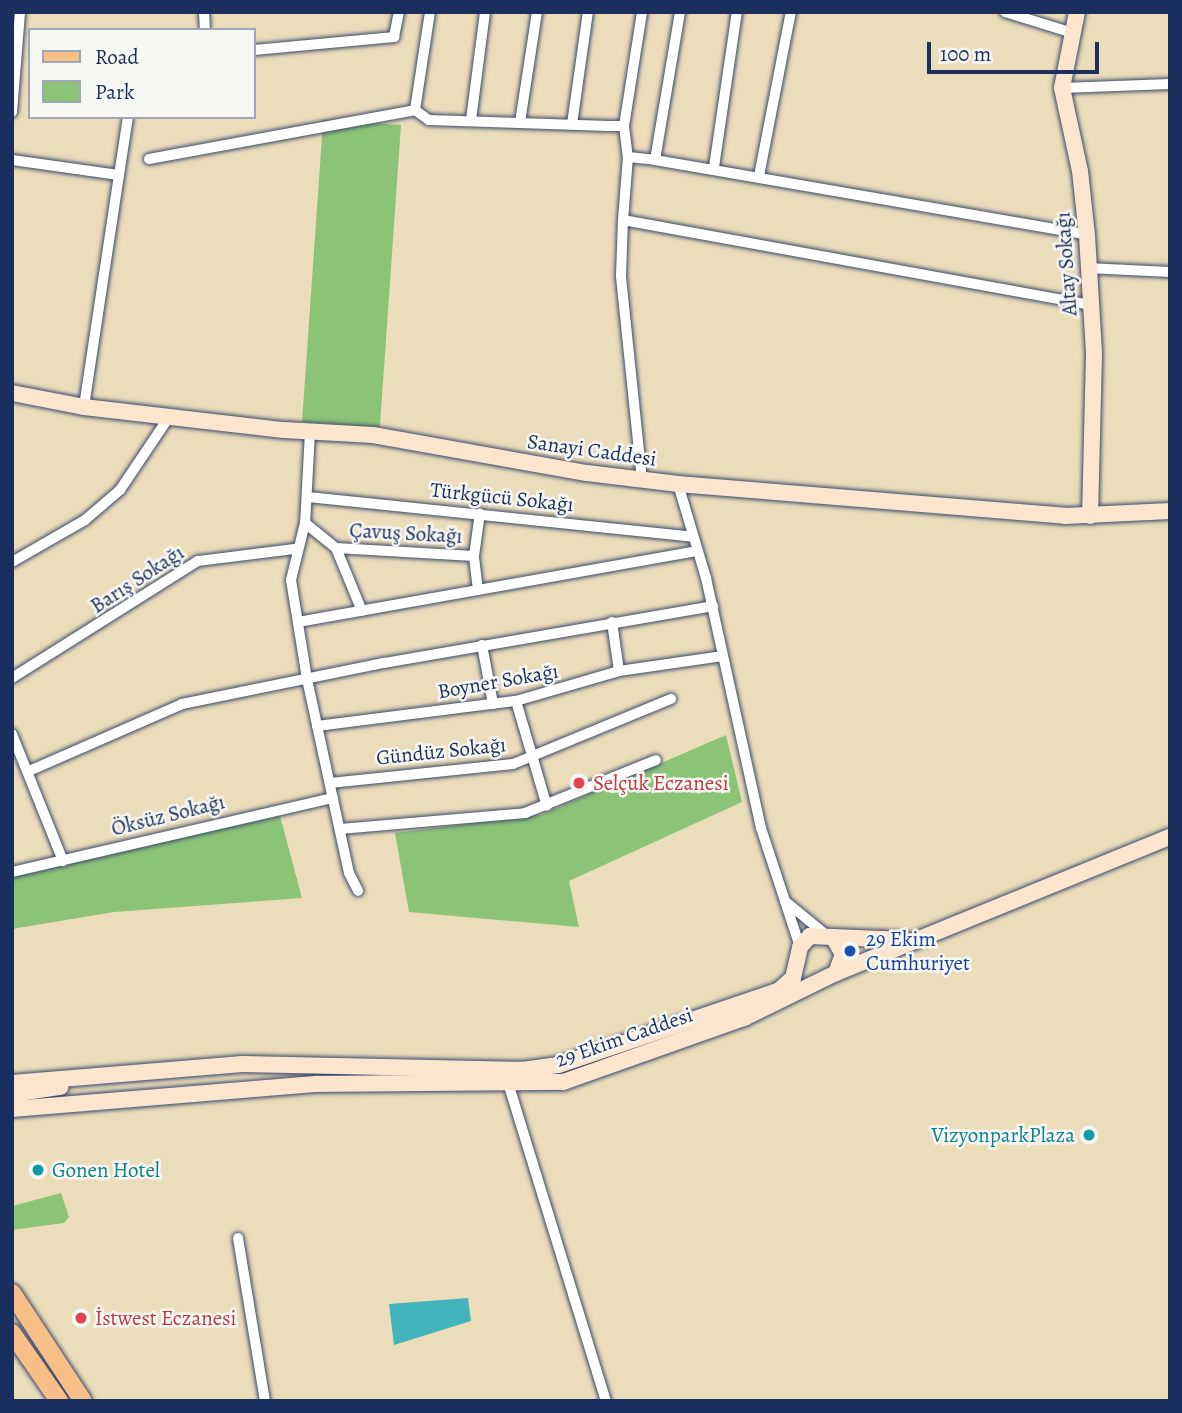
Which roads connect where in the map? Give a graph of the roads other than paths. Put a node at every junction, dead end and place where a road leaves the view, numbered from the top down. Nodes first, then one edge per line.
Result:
1 (20, 12) edge
2 (400, 12) edge
3 (430, 12) edge
4 (485, 12) edge
5 (537, 12) edge
6 (588, 12) edge
7 (642, 12) edge
8 (680, 12) edge
9 (737, 12) edge
10 (792, 12) edge
11 (1006, 12) edge
12 (1077, 12) edge
13 (1073, 33) junction
14 (256, 50) edge
15 (1170, 84) edge
16 (1062, 88) junction
17 (415, 110) junction
18 (12, 112) edge
19 (128, 119) edge
20 (471, 120) junction
21 (520, 122) junction
22 (572, 124) junction
23 (624, 126) junction
24 (628, 157) junction
25 (149, 159) dead end
26 (12, 160) edge
27 (655, 160) junction
28 (714, 167) junction
29 (119, 175) junction
30 (759, 176) junction
31 (623, 220) junction
32 (1087, 235) junction
33 (1087, 268) junction
34 (1170, 272) edge
35 (1090, 305) junction
36 (12, 393) edge
37 (84, 407) junction
38 (169, 417) junction
39 (310, 432) junction
40 (642, 480) junction
41 (678, 484) junction
42 (308, 497) junction
43 (1170, 511) edge
44 (480, 513) junction
45 (1090, 516) junction
46 (305, 523) junction
47 (693, 537) junction
48 (335, 548) junction
49 (295, 549) junction
50 (698, 551) junction
51 (474, 556) junction
52 (12, 562) edge
53 (478, 590) junction
54 (713, 606) junction
55 (362, 611) junction
56 (298, 622) junction
57 (612, 622) junction
58 (482, 645) junction
59 (723, 656) junction
60 (619, 671) junction
61 (12, 678) edge
62 (307, 679) junction
63 (671, 699) dead end
64 (516, 701) junction
65 (493, 704) junction
66 (317, 726) junction
67 (12, 734) edge
68 (532, 757) junction
69 (656, 760) dead end
70 (29, 771) junction
71 (330, 783) junction
72 (333, 798) junction
73 (547, 806) junction
74 (340, 829) junction
75 (1170, 837) edge
76 (63, 861) junction
77 (12, 872) edge
78 (358, 891) dead end
79 (785, 901) junction
80 (829, 935) junction
81 (919, 939) junction
82 (799, 951) junction
83 (831, 976) junction
84 (163, 1069) junction
85 (12, 1083) edge
86 (509, 1086) junction
87 (12, 1094) edge
88 (12, 1109) edge
89 (238, 1238) dead end
90 (12, 1293) edge
91 (12, 1306) edge
92 (12, 1333) edge
93 (49, 1348) junction
94 (59, 1401) edge
95 (83, 1401) edge
96 (265, 1401) edge
97 (606, 1401) edge

1 - 18 street
2 - 14 street
3 - 17 street
4 - 20 street
5 - 21 street
6 - 22 street
7 - 23 street
8 - 27 street
9 - 28 street
10 - 30 street
11 - 13 street
12 - 13 main road, Altay Sokağı
13 - 16 main road, Altay Sokağı
15 - 16 street
16 - 32 main road, Altay Sokağı
17 - 20 street
17 - 25 street
19 - 29 street
20 - 21 street
21 - 22 street
22 - 23 street
23 - 24 street
24 - 27 street
24 - 31 street
26 - 29 street
27 - 28 street
28 - 30 street
29 - 37 street
30 - 32 street
31 - 35 street
31 - 40 street
32 - 33 main road, Altay Sokağı
33 - 34 street
33 - 35 main road, Altay Sokağı
35 - 45 main road, Altay Sokağı
36 - 37 main road, Sanayi Caddesi
37 - 38 main road, Sanayi Caddesi
38 - 39 main road, Sanayi Caddesi
38 - 52 street
39 - 40 main road, Sanayi Caddesi
39 - 42 street
40 - 41 main road, Sanayi Caddesi
41 - 45 main road, Sanayi Caddesi
41 - 47 street
42 - 44 street, Türkgücü Sokağı
42 - 46 street
43 - 45 main road, Sanayi Caddesi
44 - 47 street, Türkgücü Sokağı
44 - 51 street
46 - 48 street
46 - 49 street
47 - 50 street
48 - 51 street, Çavuş Sokağı
48 - 55 street
49 - 56 street
49 - 61 street, Barış Sokağı
50 - 53 street
50 - 54 street
51 - 53 street
53 - 55 street
54 - 57 street
54 - 59 street
55 - 56 street
56 - 62 street
57 - 58 street
57 - 60 street
58 - 62 street
58 - 65 street
59 - 60 street, Boyner Sokağı
59 - 79 street
60 - 64 street, Boyner Sokağı
62 - 66 street
62 - 70 street
63 - 68 street, Gündüz Sokağı
64 - 65 street, Boyner Sokağı
64 - 68 street
65 - 66 street, Boyner Sokağı
66 - 71 street
67 - 70 street
68 - 71 street, Gündüz Sokağı
68 - 73 street
69 - 73 street
70 - 76 street
71 - 72 street
72 - 74 street
72 - 76 street, Öksüz Sokağı
73 - 74 street
74 - 78 street
75 - 81 main road, 29 Ekim Caddesi
76 - 77 street, Öksüz Sokağı
79 - 80 street
79 - 82 street
80 - 81 main road
80 - 82 main road
80 - 83 main road
81 - 83 main road, 29 Ekim Caddesi
82 - 83 main road
82 - 84 main road, 29 Ekim Caddesi
83 - 86 main road, 29 Ekim Caddesi
84 - 85 main road, 29 Ekim Caddesi
84 - 87 main road
86 - 88 main road, 29 Ekim Caddesi
86 - 97 street
89 - 96 street
90 - 93 main road
91 - 93 main road
92 - 94 main road
93 - 95 main road

